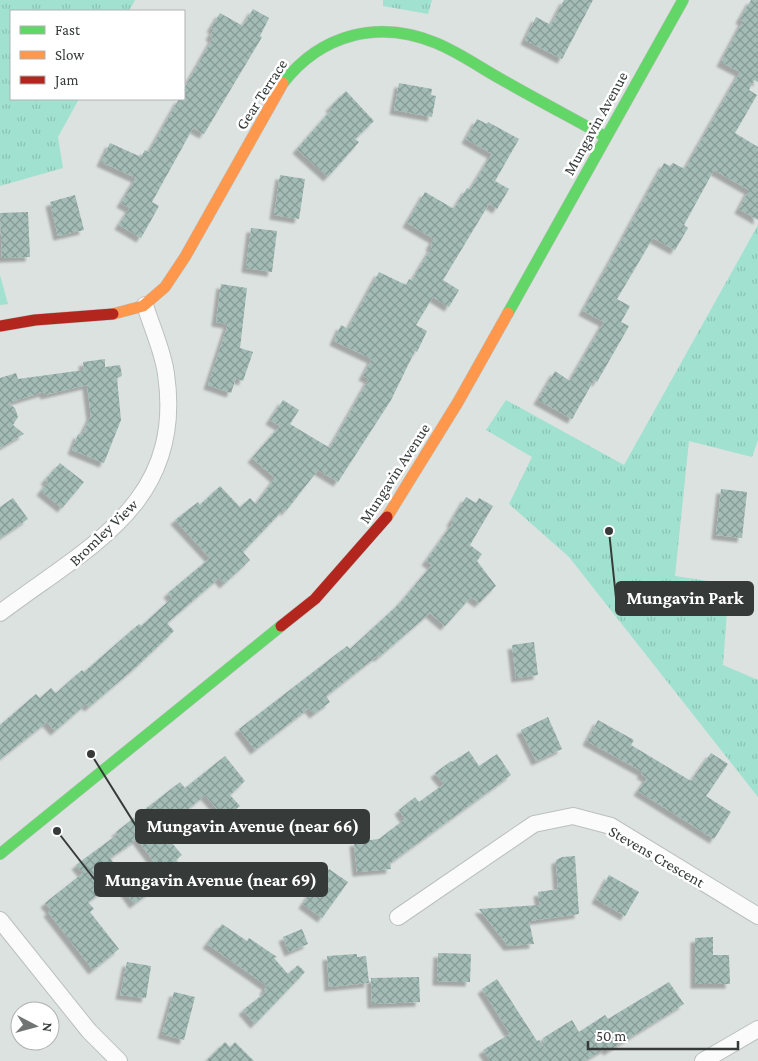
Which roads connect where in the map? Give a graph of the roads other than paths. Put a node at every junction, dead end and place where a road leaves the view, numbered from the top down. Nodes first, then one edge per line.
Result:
1 (682, 0) edge
2 (606, 137) junction
3 (145, 305) junction
4 (0, 326) edge
5 (0, 613) edge
6 (0, 854) edge
7 (758, 916) edge
8 (398, 917) dead end
9 (0, 920) edge
10 (758, 1029) edge
11 (119, 1061) edge
12 (703, 1061) edge

1 - 2 main road, Mungavin Avenue
2 - 3 main road, Gear Terrace
2 - 6 main road, Mungavin Avenue
3 - 4 main road, Gear Terrace
3 - 5 street, Bromley View
7 - 8 street, Stevens Crescent
9 - 11 street
10 - 12 street

